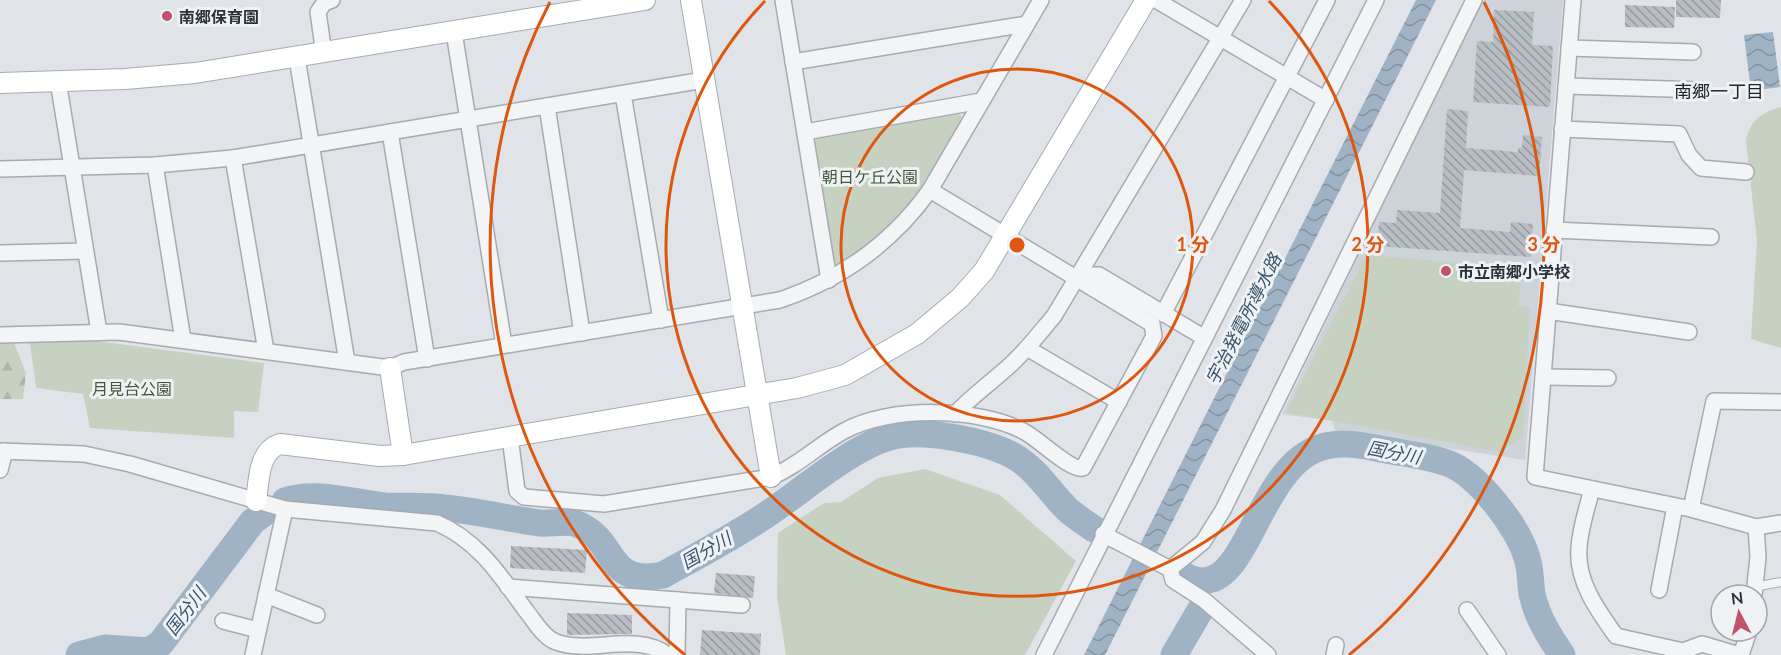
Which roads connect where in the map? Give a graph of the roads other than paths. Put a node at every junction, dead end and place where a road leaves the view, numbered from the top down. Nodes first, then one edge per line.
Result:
1 (332, 0) edge
2 (645, 0) edge
3 (691, 0) edge
4 (783, 0) edge
5 (1041, 0) edge
6 (1146, 0) edge
7 (1156, 0) edge
8 (1242, 0) edge
9 (1327, 0) edge
10 (1376, 0) edge
11 (1474, 0) edge
12 (1573, 0) edge
13 (1027, 24) junction
14 (454, 32) junction
15 (1220, 38) junction
16 (1569, 48) junction
17 (1693, 52) dead end
18 (324, 54) junction
19 (297, 58) junction
20 (793, 62) junction
21 (1287, 77) junction
22 (704, 80) junction
23 (58, 81) junction
24 (0, 83) edge
25 (1566, 86) junction
26 (1703, 90) dead end
27 (623, 94) junction
28 (1326, 100) junction
29 (981, 101) junction
30 (547, 106) junction
31 (468, 120) junction
32 (1562, 129) junction
33 (390, 132) junction
34 (804, 132) junction
35 (312, 145) junction
36 (233, 158) junction
37 (155, 165) junction
38 (72, 167) junction
39 (0, 169) edge
40 (1746, 172) dead end
41 (930, 190) junction
42 (1554, 230) junction
43 (1007, 237) junction
44 (1711, 237) dead end
45 (85, 251) junction
46 (0, 253) edge
47 (829, 280) junction
48 (1078, 280) junction
49 (742, 307) junction
50 (1548, 311) junction
51 (1163, 314) junction
52 (661, 320) junction
53 (99, 332) junction
54 (1689, 332) dead end
55 (582, 333) junction
56 (0, 335) edge
57 (1203, 338) junction
58 (183, 340) junction
59 (504, 345) junction
60 (1027, 348) junction
61 (266, 351) junction
62 (427, 359) junction
63 (347, 362) junction
64 (390, 368) junction
65 (1543, 377) junction
66 (1608, 378) dead end
67 (757, 395) junction
68 (1119, 402) junction
69 (1781, 402) edge
70 (955, 414) junction
71 (510, 437) junction
72 (3, 451) edge
73 (403, 455) junction
74 (0, 470) edge
75 (771, 477) junction
76 (1592, 489) junction
77 (256, 501) junction
78 (1675, 506) junction
79 (285, 509) junction
80 (1691, 509) junction
81 (1781, 523) edge
82 (1755, 527) junction
83 (1103, 534) junction
84 (1170, 569) junction
85 (1755, 583) edge
86 (508, 587) junction
87 (1659, 590) dead end
88 (266, 595) junction
89 (678, 600) junction
90 (742, 605) dead end
91 (1467, 610) dead end
92 (317, 615) dead end
93 (223, 621) dead end
94 (258, 630) junction
95 (253, 655) edge
96 (668, 655) edge
97 (677, 655) edge
98 (1044, 655) edge
99 (1268, 655) edge
100 (1498, 655) edge
101 (1740, 655) edge

1 - 18 street
2 - 14 street
3 - 22 street
4 - 20 street
5 - 13 street
6 - 43 street
7 - 15 street
8 - 15 street
9 - 21 street
10 - 28 street
11 - 84 street
12 - 16 street
13 - 20 street
13 - 29 street
14 - 18 street
14 - 31 street
15 - 21 street
15 - 48 street
16 - 17 street
16 - 25 street
18 - 19 street
19 - 23 street
19 - 35 street
20 - 34 street
21 - 28 street
21 - 51 street
22 - 27 street
22 - 49 street
23 - 24 street
23 - 38 street
25 - 26 street
25 - 32 street
27 - 30 street
27 - 52 street
28 - 57 street
29 - 34 street
29 - 41 street
30 - 31 street
30 - 55 street
31 - 33 street
31 - 59 street
32 - 40 street
32 - 42 street
33 - 35 street
33 - 62 street
34 - 47 street
35 - 36 street
35 - 63 street
36 - 37 street
36 - 61 street
37 - 38 street
37 - 58 street
38 - 39 street
38 - 45 street
41 - 43 street
41 - 47 street
42 - 44 street
42 - 50 street
43 - 48 street
43 - 67 street
45 - 46 street
45 - 53 street
47 - 49 street
48 - 51 street
48 - 60 street
48 - 68 street
49 - 52 street
49 - 67 street
50 - 54 street
50 - 65 street
51 - 57 street
52 - 55 street
53 - 56 street
53 - 58 street
55 - 59 street
57 - 83 street
58 - 61 street
59 - 62 street
60 - 68 street
60 - 70 street
61 - 63 street
62 - 64 street
63 - 64 street
64 - 73 street
65 - 66 street
65 - 76 street
67 - 71 street
67 - 75 street
68 - 70 street
69 - 80 street
70 - 75 street
71 - 73 street
71 - 75 street
72 - 74 street
72 - 77 street
73 - 77 street
76 - 78 street
76 - 101 street
77 - 79 street
78 - 80 street
78 - 87 street
79 - 86 street
79 - 88 street
80 - 82 street
81 - 82 street
82 - 85 street
83 - 84 street
83 - 98 street
84 - 99 street
86 - 89 street
86 - 96 street
88 - 92 street
88 - 94 street
89 - 90 street
89 - 97 street
91 - 100 street
93 - 94 street
94 - 95 street

